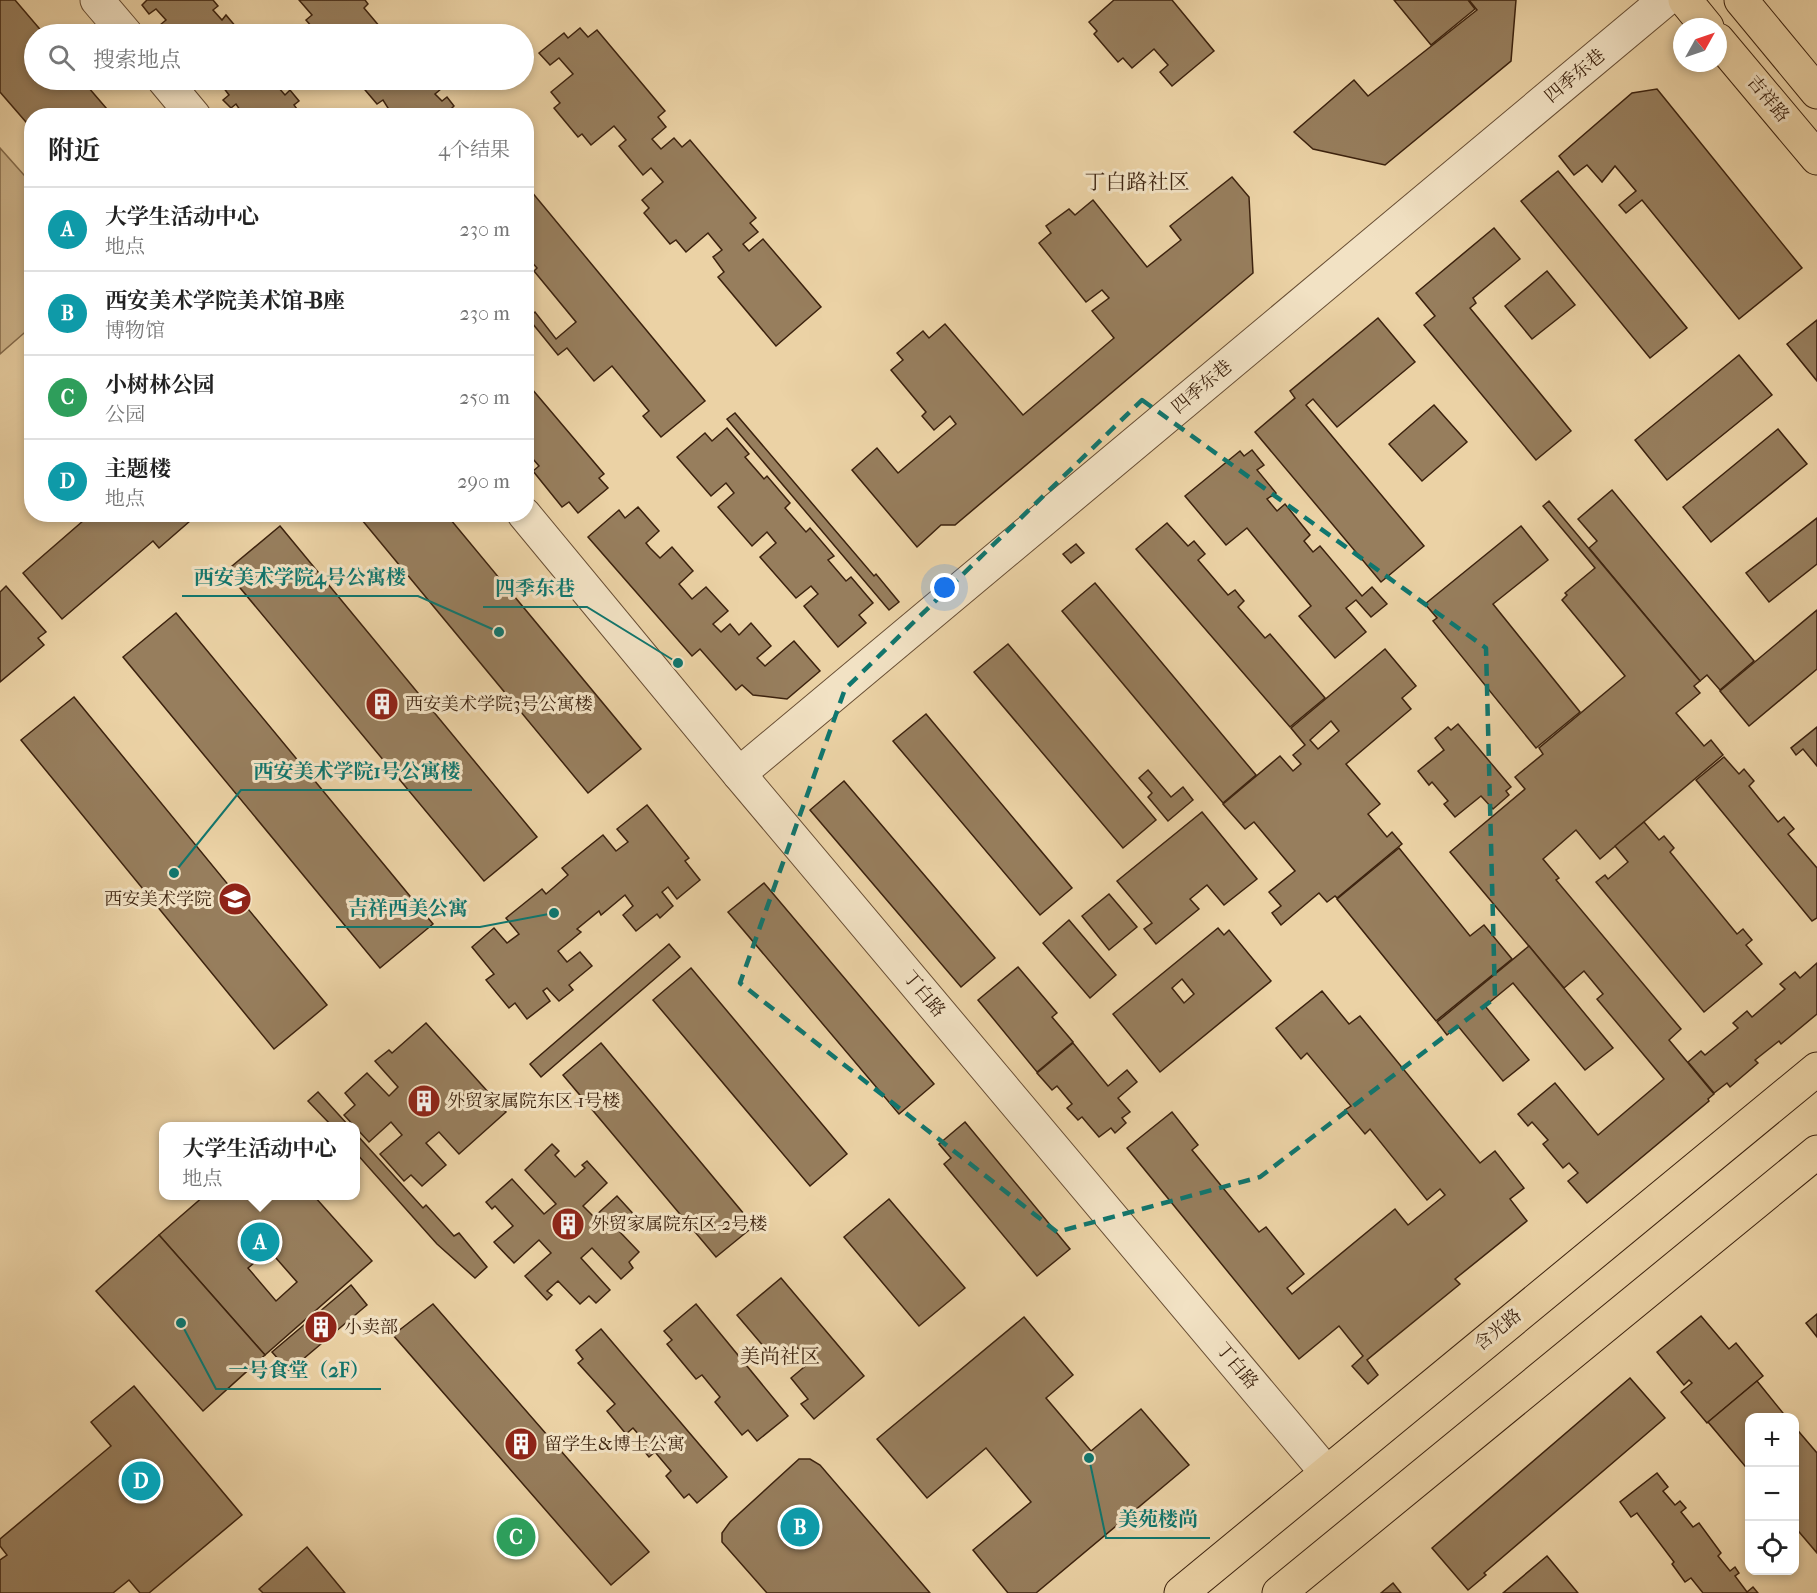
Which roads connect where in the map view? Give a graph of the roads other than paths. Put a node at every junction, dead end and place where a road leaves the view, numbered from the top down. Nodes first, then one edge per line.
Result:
1 (97, 0) edge
2 (1665, 0) edge
3 (1685, 0) edge
4 (1741, 0) edge
5 (1700, 18) edge
6 (117, 24) edge
7 (1727, 51) edge
8 (172, 90) edge
9 (1817, 92) edge
10 (187, 108) edge
11 (1817, 158) edge
12 (531, 522) edge
13 (739, 774) junction
14 (1817, 1069) edge
15 (1817, 1152) edge
16 (1326, 1472) junction
17 (1181, 1593) edge
18 (1279, 1593) edge

1 - 6 street
2 - 13 street, 四季东巷
3 - 5 main road
4 - 9 main road
7 - 11 main road, 吉祥路
8 - 10 street
12 - 13 street, 丁白路
13 - 16 street, 丁白路
14 - 16 main road, 含光路
15 - 18 main road
16 - 17 main road, 含光路

